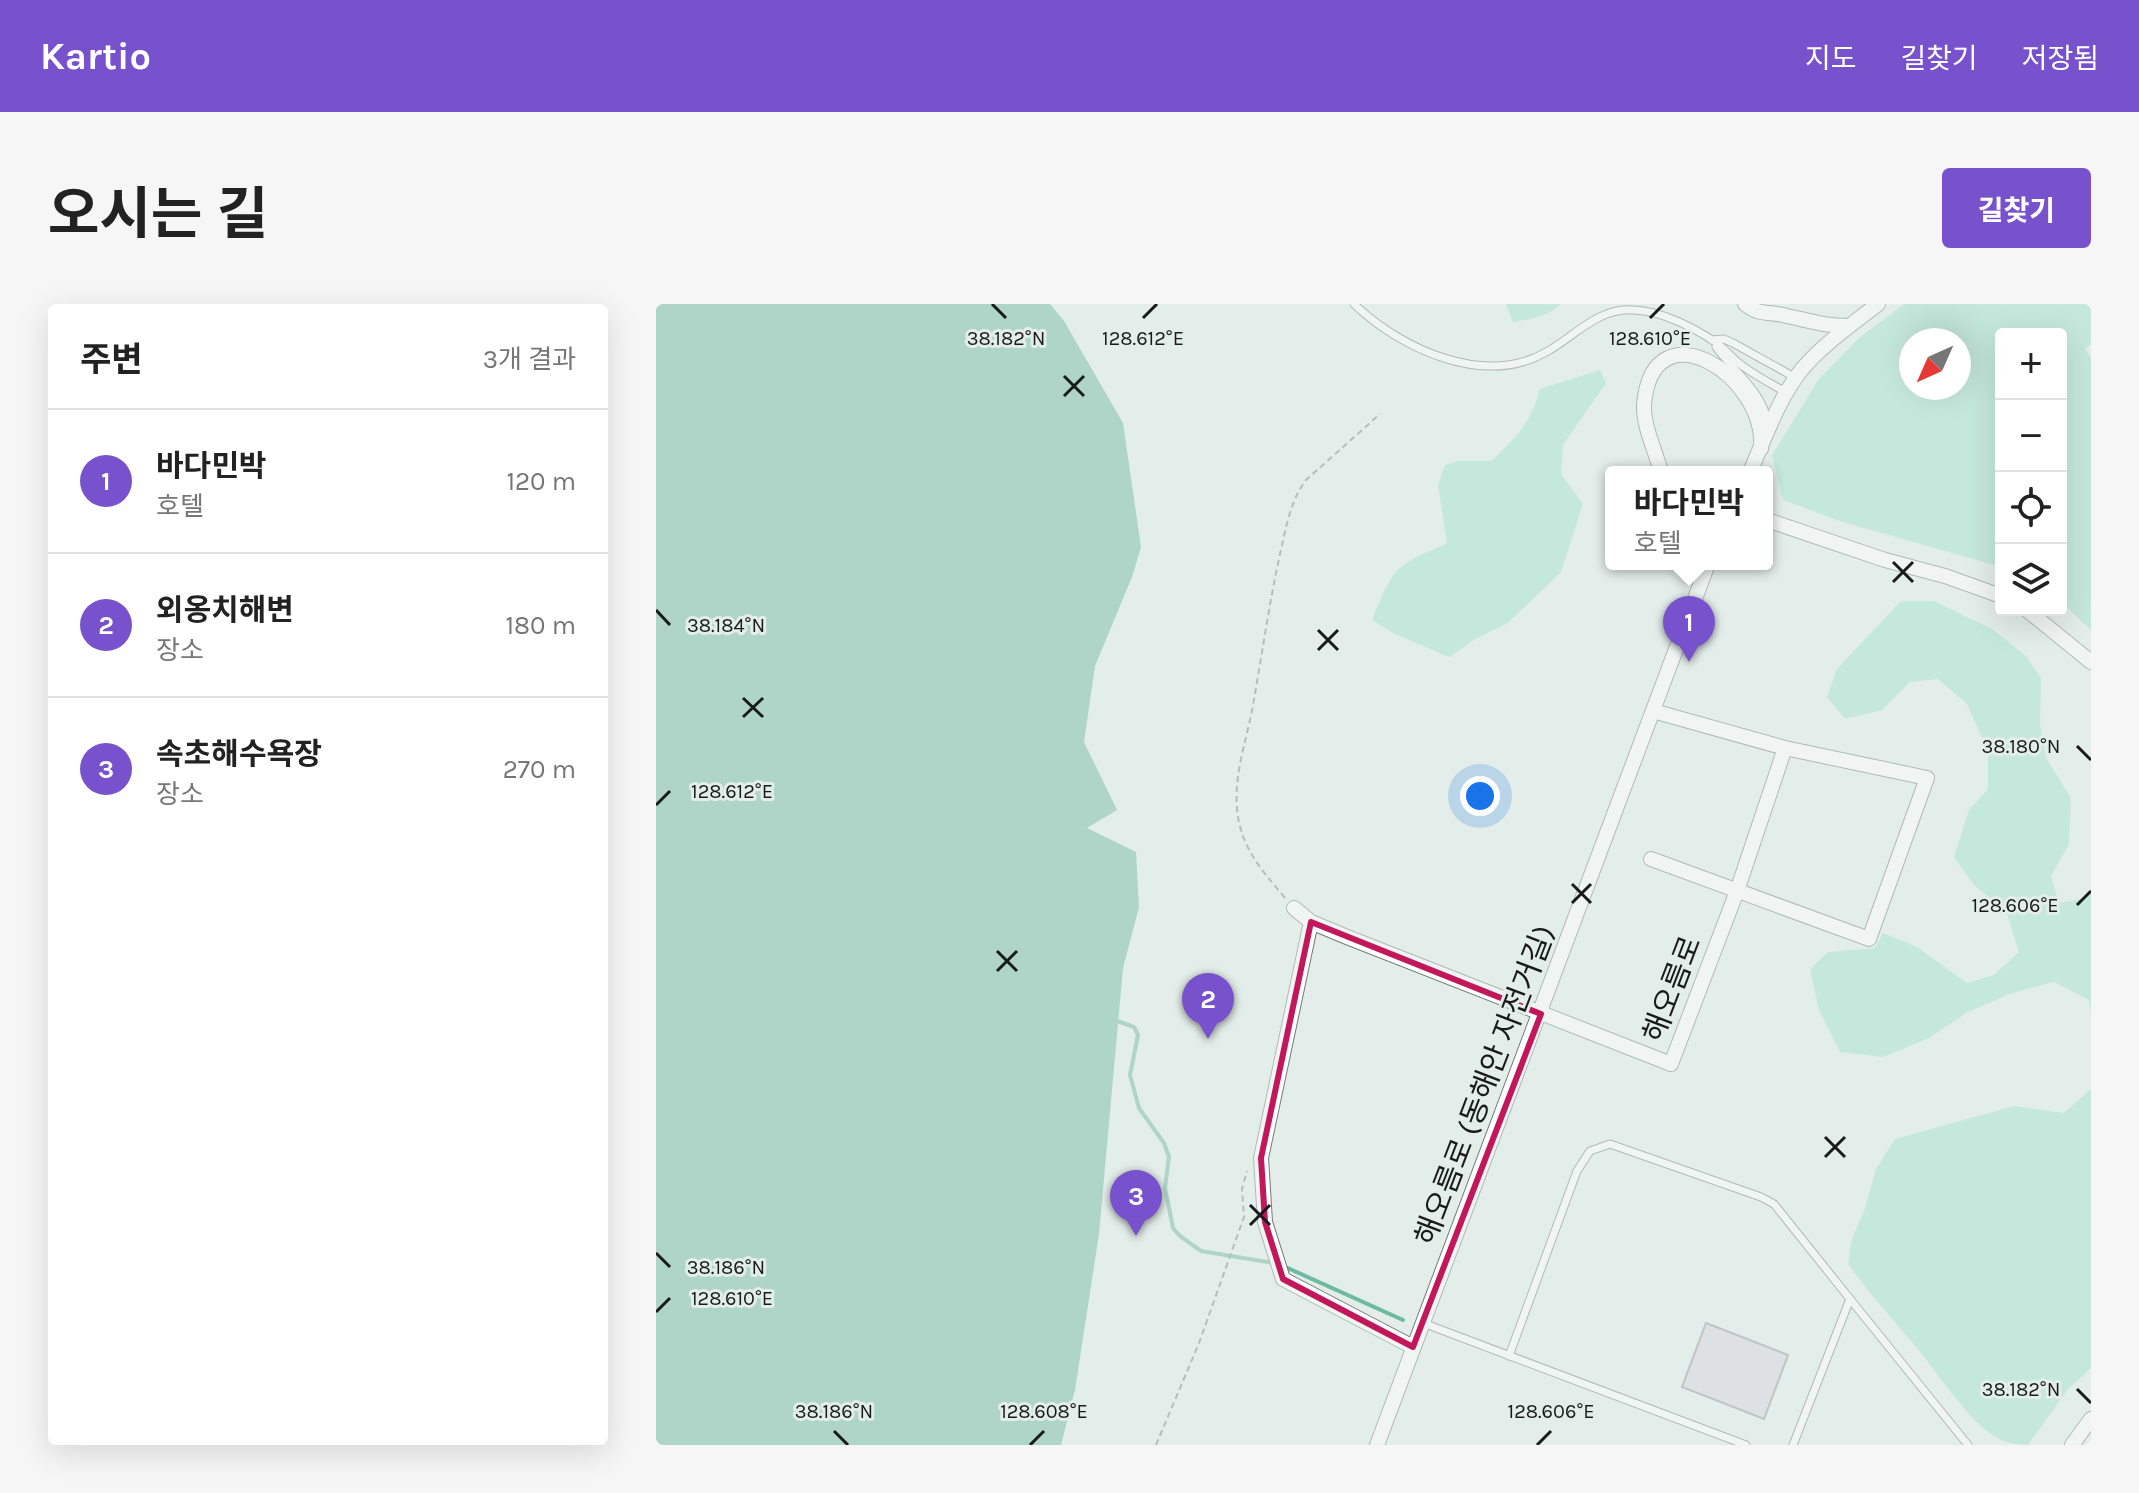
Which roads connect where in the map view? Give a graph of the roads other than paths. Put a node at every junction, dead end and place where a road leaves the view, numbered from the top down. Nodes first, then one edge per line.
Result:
1 (1354, 304) edge
2 (1745, 304) edge
3 (1878, 304) edge
4 (1850, 326) junction
5 (1709, 339) junction
6 (1796, 378) junction
7 (1787, 393) junction
8 (1764, 442) junction
9 (1659, 466) edge
10 (1753, 466) edge
11 (1773, 522) edge
12 (1706, 570) edge
13 (1995, 594) edge
14 (2034, 616) edge
15 (2091, 662) edge
16 (1653, 711) junction
17 (1785, 748) junction
18 (1651, 859) dead end
19 (1737, 891) junction
20 (1294, 908) road end
21 (1311, 922) junction
22 (1541, 1014) junction
23 (1850, 1299) junction
24 (1423, 1323) junction
25 (1413, 1347) junction
26 (1509, 1356) junction
27 (2091, 1419) edge
28 (1377, 1445) edge
29 (1746, 1445) edge
30 (1793, 1445) edge
31 (1968, 1445) edge
32 (2072, 1445) edge

1 - 5 lane
2 - 4 street
3 - 4 street
4 - 6 street
5 - 6 lane
5 - 7 lane
5 - 8 lane
6 - 7 street
7 - 8 street
8 - 9 street
8 - 10 street
11 - 13 street
12 - 16 street, 해오름로 (동해안 자전거길)
14 - 15 street
16 - 17 street
16 - 22 street, 해오름로 (동해안 자전거길)
17 - 19 street
17 - 19 street
18 - 19 street
19 - 22 street, 해오름로
20 - 21 street
21 - 22 street
21 - 25 street
22 - 24 street, 해오름로 (동해안 자전거길)
23 - 26 lane
23 - 30 lane
23 - 31 lane
24 - 25 street, 해오름로 (동해안 자전거길)
24 - 26 lane
25 - 28 street, 해오름로 (동해안 자전거길)
26 - 29 lane
27 - 32 street

